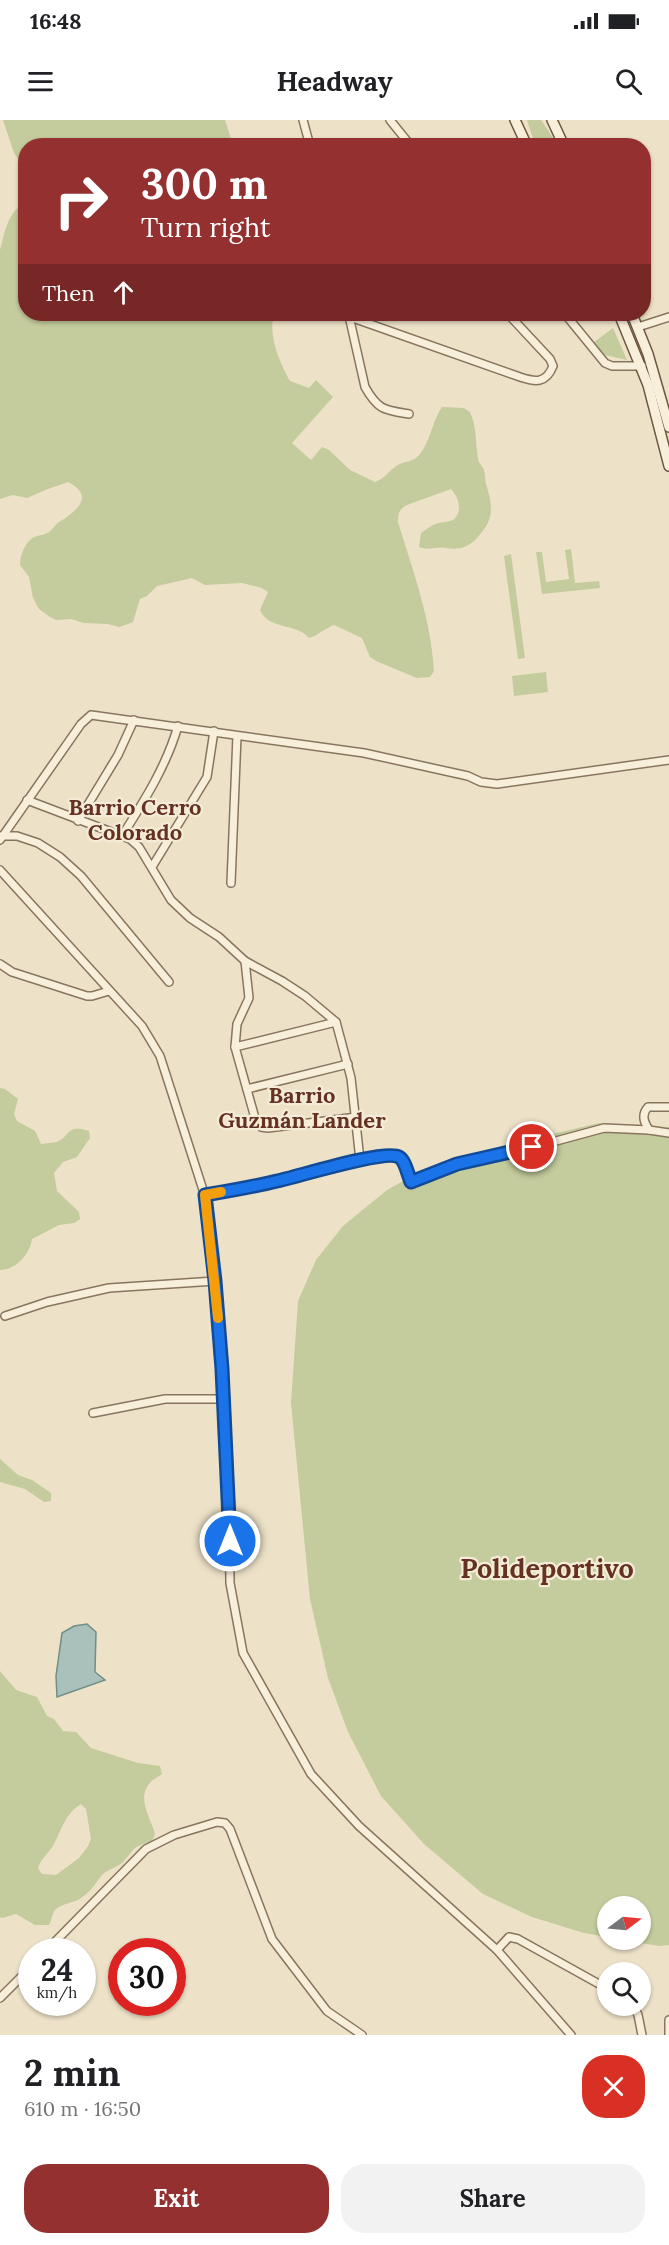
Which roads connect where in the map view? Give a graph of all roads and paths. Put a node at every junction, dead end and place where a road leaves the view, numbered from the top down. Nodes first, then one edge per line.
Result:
1 (303, 120) edge
2 (390, 120) edge
3 (515, 120) edge
4 (552, 120) edge
5 (308, 138) edge
6 (405, 138) edge
7 (523, 138) edge
8 (560, 138) edge
9 (669, 317) edge
10 (350, 321) edge
11 (366, 321) edge
12 (515, 321) edge
13 (571, 321) edge
14 (622, 321) edge
15 (635, 321) edge
16 (638, 327) junction
17 (642, 366) junction
18 (409, 414) dead end
19 (669, 427) edge
20 (669, 466) edge
21 (134, 720) junction
22 (178, 726) junction
23 (214, 731) junction
24 (237, 736) junction
25 (669, 760) edge
26 (27, 800) junction
27 (78, 821) junction
28 (0, 837) edge
29 (122, 837) junction
30 (152, 867) junction
31 (0, 870) edge
32 (231, 884) dead end
33 (245, 961) junction
34 (0, 964) edge
35 (169, 982) dead end
36 (109, 991) junction
37 (336, 1022) junction
38 (235, 1047) junction
39 (348, 1064) junction
40 (247, 1089) junction
41 (669, 1107) edge
42 (357, 1117) junction
43 (649, 1130) junction
44 (669, 1133) edge
45 (360, 1160) junction
46 (205, 1195) junction
47 (215, 1281) junction
48 (4, 1316) dead end
49 (223, 1398) junction
50 (93, 1413) dead end
51 (59, 1938) edge
52 (497, 1950) junction
53 (18, 1980) edge
54 (597, 1983) edge
55 (0, 1998) edge
56 (638, 2016) edge
57 (669, 2020) edge
58 (362, 2035) edge
59 (571, 2035) edge
60 (642, 2035) edge
61 (669, 2035) edge

1 - 5 street
2 - 6 street
3 - 7 main road
4 - 8 main road
9 - 16 street
10 - 18 street
11 - 12 street
13 - 17 street
14 - 17 main road
15 - 16 main road
16 - 19 main road
17 - 20 main road
21 - 22 street
21 - 26 street
21 - 27 street
22 - 23 street
22 - 29 street
23 - 24 street
23 - 30 street
24 - 25 street
24 - 32 street
26 - 27 street
26 - 28 street
27 - 29 street
28 - 35 street
29 - 30 street
30 - 33 street
31 - 36 street
33 - 37 street
33 - 38 street
34 - 36 street
36 - 46 street
37 - 38 street
37 - 39 street
38 - 40 street
39 - 40 street
39 - 42 street
40 - 42 street
41 - 43 street
42 - 45 street
43 - 44 street
43 - 45 street
45 - 46 street
46 - 47 street
47 - 48 street
47 - 49 street
49 - 50 street
49 - 52 street
51 - 58 street
52 - 54 street
52 - 59 street
53 - 55 street
56 - 60 street
57 - 61 street

